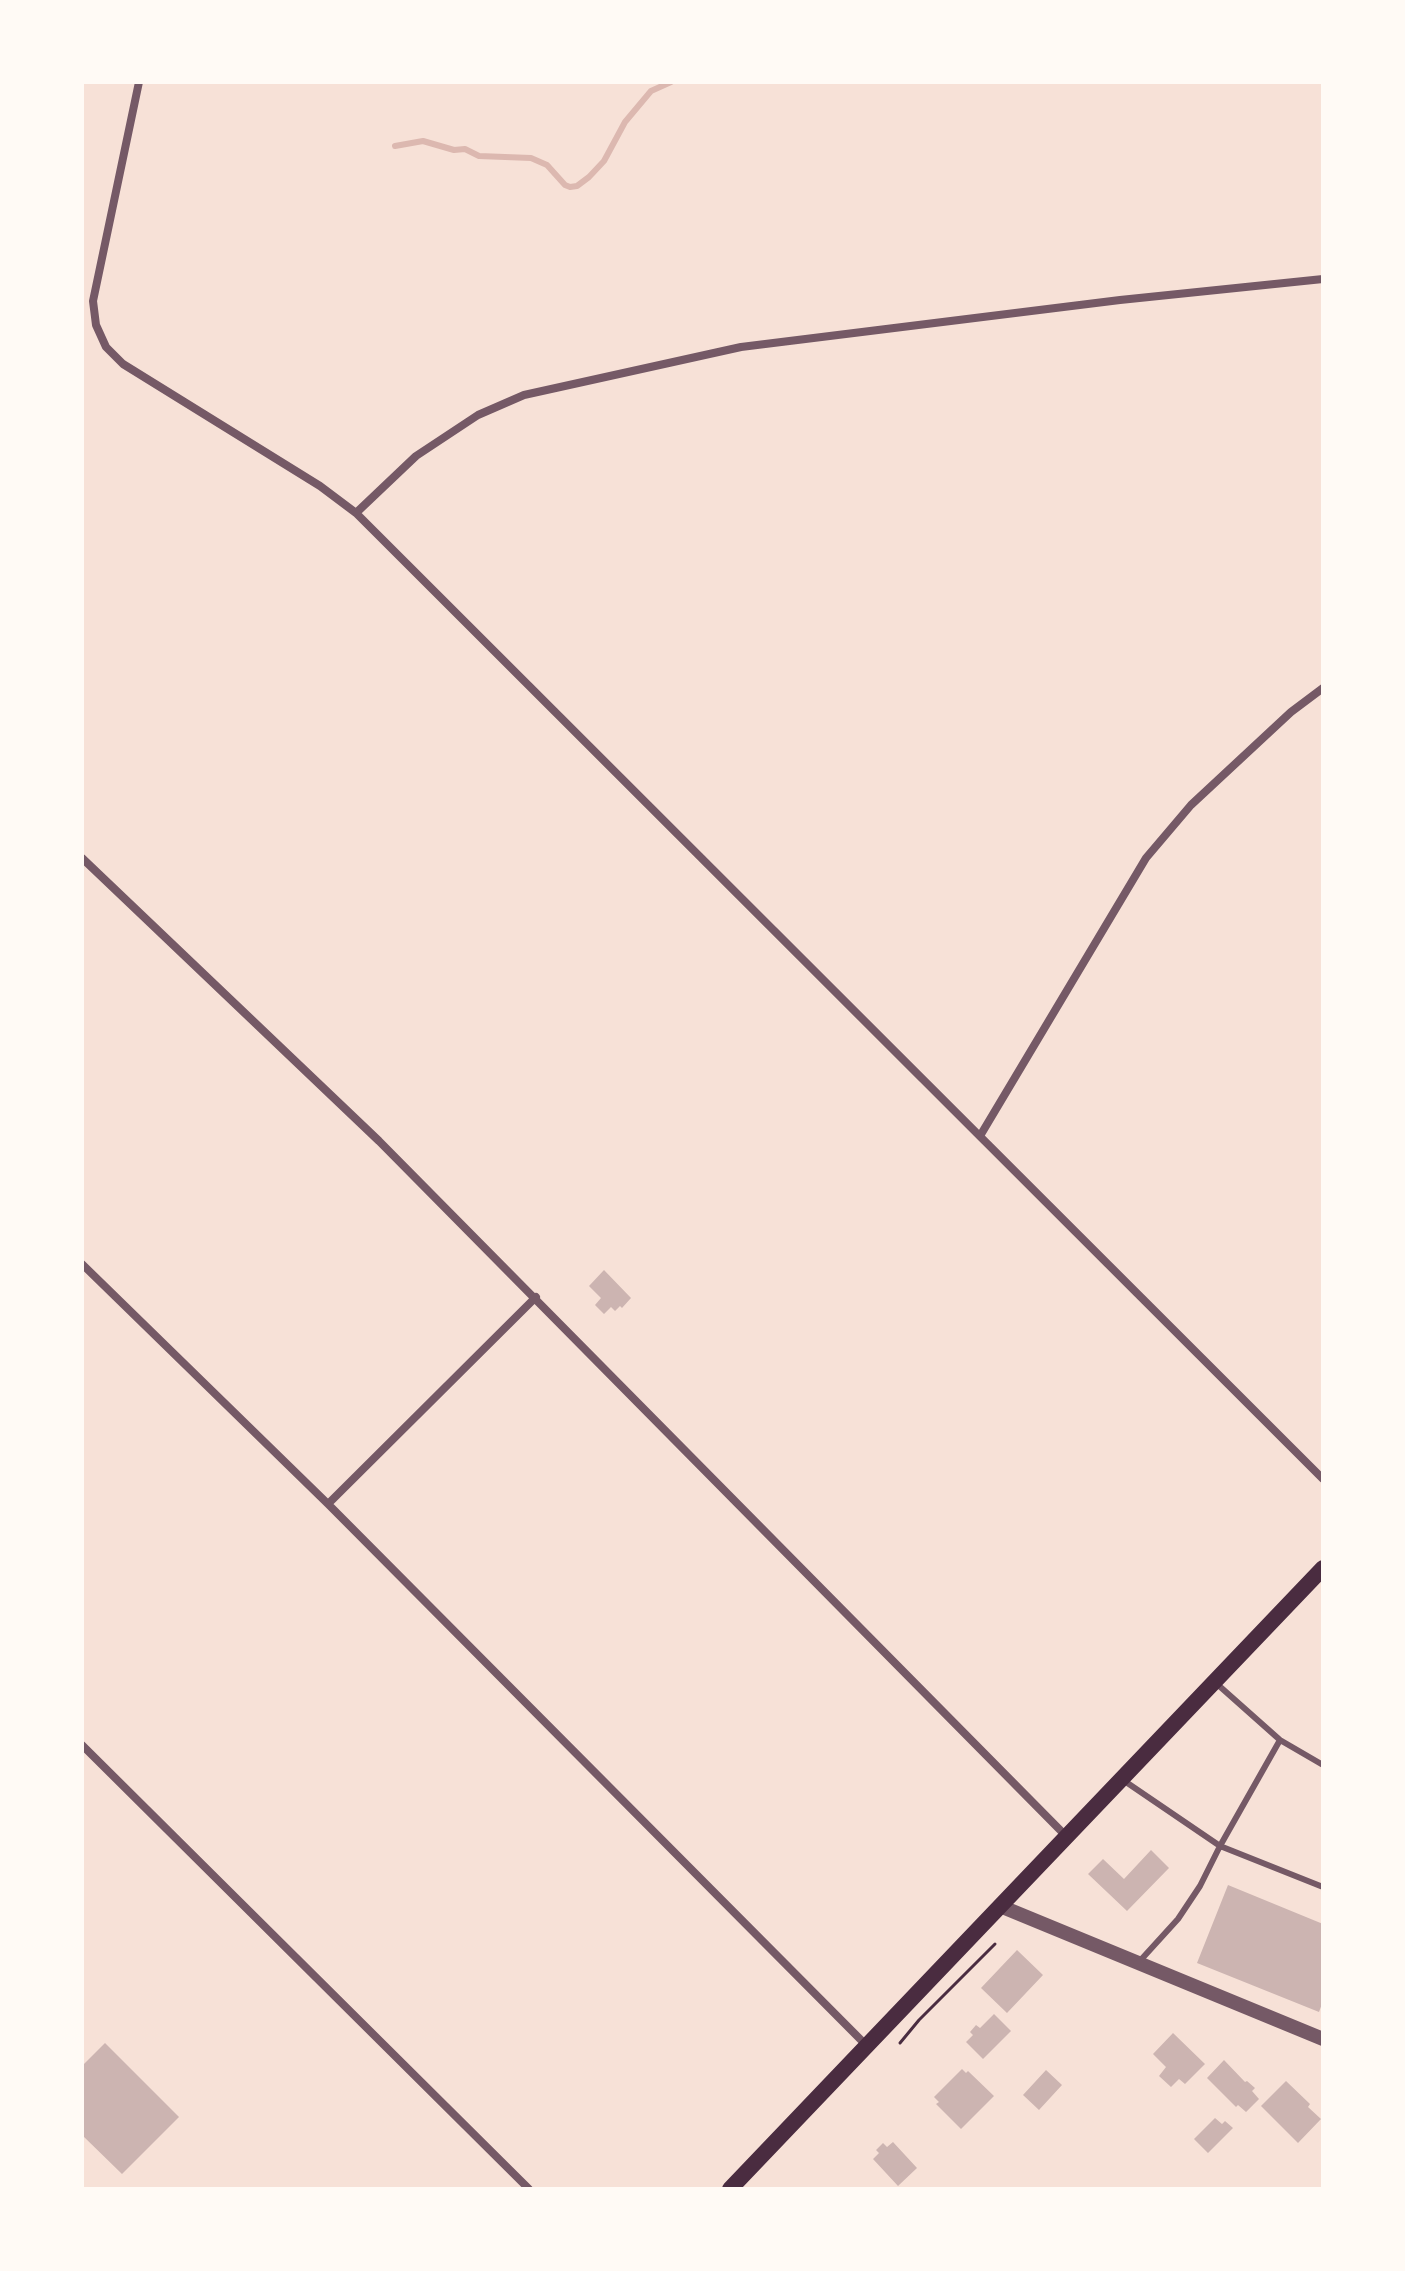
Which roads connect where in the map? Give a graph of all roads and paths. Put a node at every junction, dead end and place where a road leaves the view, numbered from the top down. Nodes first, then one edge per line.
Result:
1 (139, 82) edge
2 (1323, 279) edge
3 (356, 513) junction
4 (1323, 688) edge
5 (82, 858) edge
6 (980, 1136) junction
7 (82, 1264) edge
8 (536, 1297) junction
9 (1323, 1479) edge
10 (328, 1504) junction
11 (1323, 1568) edge
12 (1214, 1682) junction
13 (1280, 1740) junction
14 (82, 1745) edge
15 (1323, 1765) edge
16 (1121, 1779) junction
17 (1066, 1836) junction
18 (1220, 1846) junction
19 (1323, 1887) edge
20 (1000, 1906) junction
21 (995, 1944) dead end
22 (1138, 1963) junction
23 (1323, 2039) edge
24 (900, 2043) dead end
25 (867, 2046) junction
26 (529, 2189) edge
27 (730, 2189) edge

1 - 3 street
2 - 3 street
3 - 6 street
4 - 6 street
5 - 8 street
6 - 9 street
7 - 10 street
8 - 10 street
8 - 17 street
10 - 25 street
11 - 12 main road
12 - 13 lane
12 - 16 main road
13 - 15 lane
13 - 18 lane
14 - 26 street
16 - 17 main road
16 - 18 lane
17 - 20 main road
18 - 19 lane
18 - 22 lane
20 - 22 street
20 - 25 main road
21 - 24 path
22 - 23 street
25 - 27 main road

